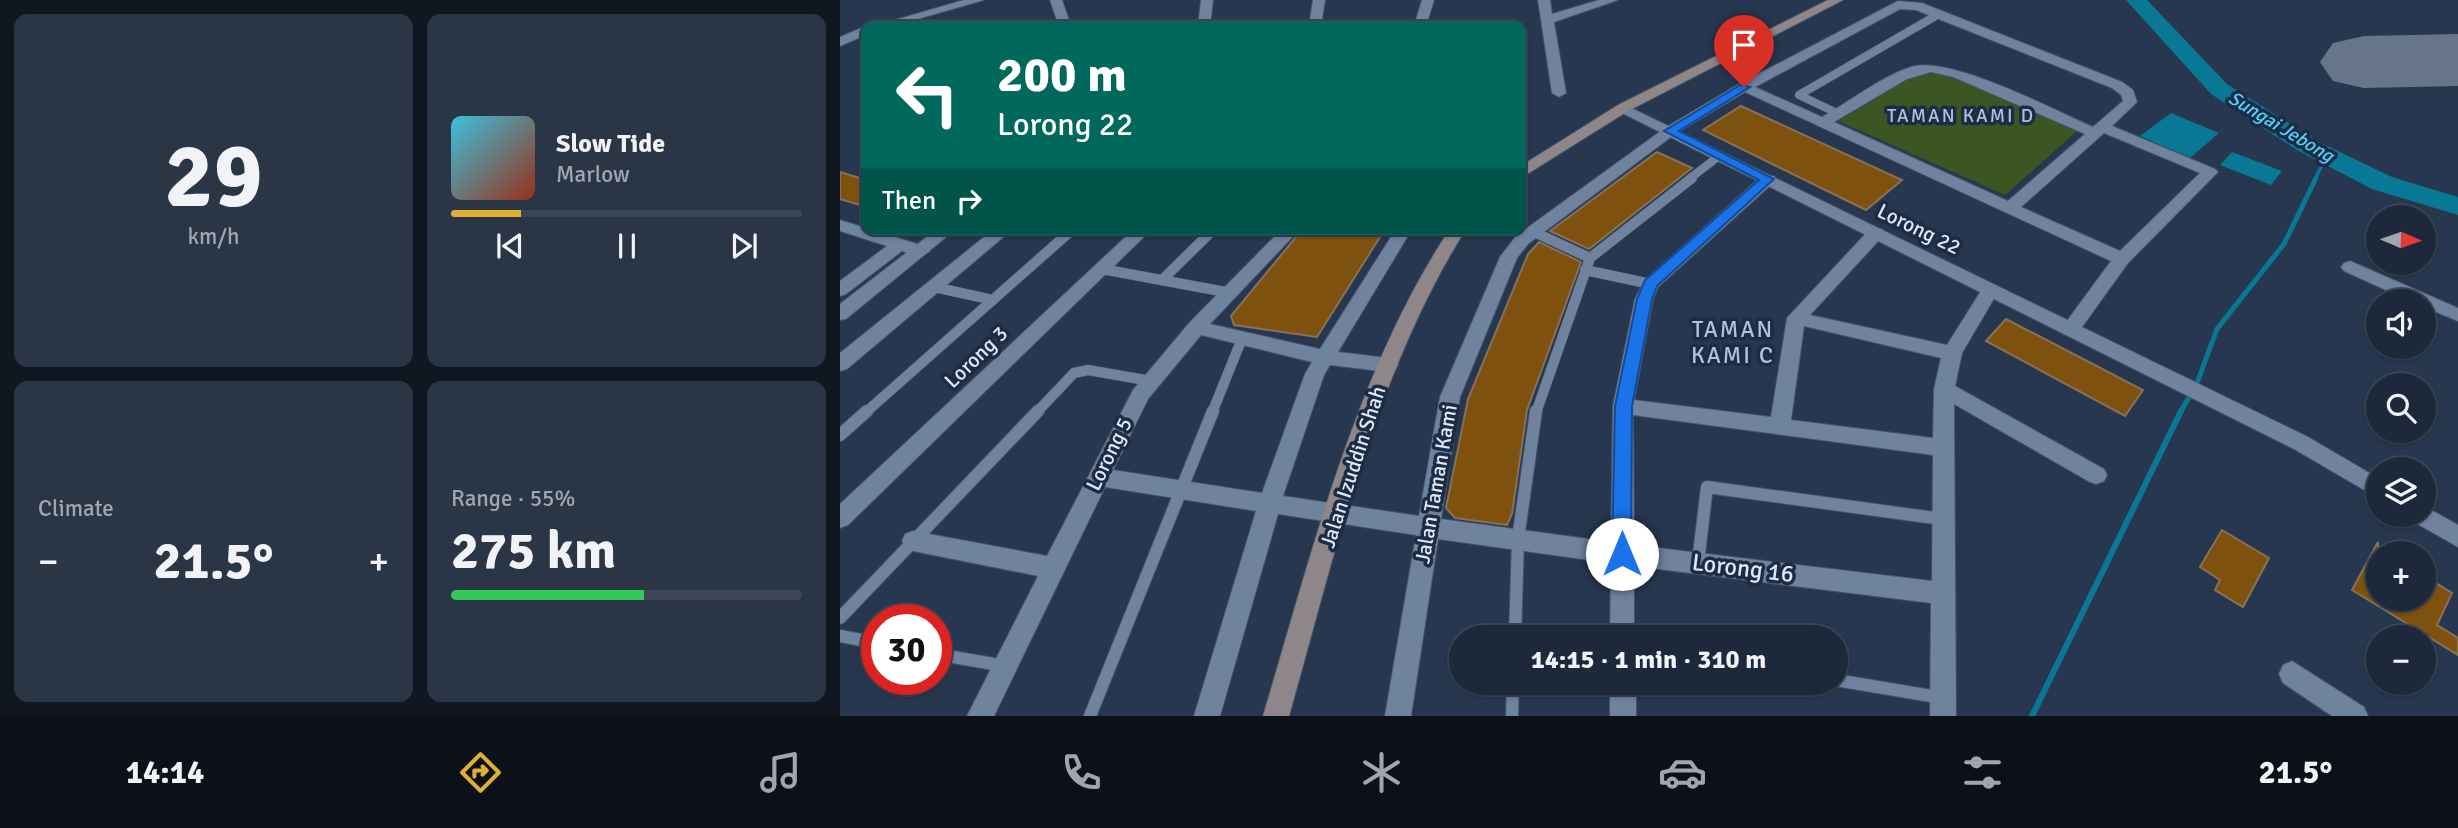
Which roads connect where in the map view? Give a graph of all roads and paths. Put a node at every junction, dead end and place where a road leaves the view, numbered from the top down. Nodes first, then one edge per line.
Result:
1 (978, 0) edge
2 (1056, 0) edge
3 (1319, 0) edge
4 (1428, 0) edge
5 (1544, 0) edge
6 (1612, 0) edge
7 (1837, 0) edge
8 (1213, 1) edge
9 (1939, 14) junction
10 (1548, 20) junction
11 (899, 21) edge
12 (1063, 21) edge
13 (1206, 21) edge
14 (1316, 21) edge
15 (1422, 21) edge
16 (861, 32) edge
17 (840, 42) edge
18 (1744, 87) junction
19 (1559, 93) dead end
20 (1623, 108) junction
21 (1839, 114) junction
22 (1823, 123) junction
23 (1656, 124) junction
24 (2098, 130) junction
25 (1719, 156) junction
26 (1526, 170) edge
27 (1768, 179) junction
28 (2010, 208) junction
29 (843, 228) edge
30 (1532, 231) junction
31 (861, 233) edge
32 (1876, 233) junction
33 (868, 235) edge
34 (941, 235) edge
35 (998, 235) edge
36 (1066, 235) edge
37 (1138, 235) edge
38 (1208, 235) edge
39 (1286, 235) edge
40 (1400, 235) edge
41 (1454, 235) edge
42 (900, 244) junction
43 (921, 251) junction
44 (1590, 258) junction
45 (2122, 259) junction
46 (2350, 267) dead end
47 (1102, 269) junction
48 (1585, 270) junction
49 (1162, 280) junction
50 (1651, 284) junction
51 (934, 287) junction
52 (840, 290) edge
53 (1990, 290) junction
54 (1231, 293) junction
55 (993, 300) junction
56 (840, 314) edge
57 (2458, 315) edge
58 (1796, 318) junction
59 (1198, 327) junction
60 (2070, 329) junction
61 (1241, 341) junction
62 (1952, 352) junction
63 (1323, 359) junction
64 (840, 364) edge
65 (1388, 365) junction
66 (1151, 381) junction
67 (1944, 389) junction
68 (1623, 406) junction
69 (1780, 425) junction
70 (843, 429) edge
71 (1942, 448) junction
72 (2096, 475) dead end
73 (1098, 477) junction
74 (2366, 482) edge
75 (1182, 490) junction
76 (1269, 505) junction
77 (1337, 512) junction
78 (840, 518) edge
79 (1942, 519) junction
80 (2436, 524) edge
81 (1428, 526) junction
82 (2458, 537) edge
83 (1518, 539) junction
84 (913, 541) junction
85 (1622, 554) junction
86 (1698, 562) junction
87 (1053, 568) junction
88 (1941, 593) junction
89 (840, 618) edge
90 (1515, 625) edge
91 (1622, 625) edge
92 (840, 636) edge
93 (861, 640) edge
94 (952, 657) edge
95 (1005, 666) junction
96 (2292, 674) dead end
97 (1848, 683) edge
98 (1513, 695) edge
99 (1623, 695) edge
100 (1943, 707) edge
101 (980, 716) edge
102 (1090, 716) edge
103 (1207, 716) edge
104 (1276, 716) edge
105 (1398, 716) edge
106 (1512, 716) edge
107 (1623, 716) edge
108 (2355, 716) edge

1 - 11 street
2 - 12 street
3 - 14 street
4 - 15 street
5 - 10 street
6 - 10 street
7 - 20 main road
8 - 13 street
9 - 18 street
9 - 21 lane
9 - 24 street
10 - 19 street
16 - 17 street
18 - 22 street
18 - 23 street, Jalan Taman Kami
20 - 23 street, Lorong 22
20 - 26 main road
21 - 22 street
21 - 24 street
22 - 28 street
23 - 25 street, Lorong 22
23 - 30 street, Jalan Taman Kami
24 - 28 street
24 - 45 street
25 - 27 street, Lorong 22
25 - 44 lane
27 - 32 street, Lorong 22
27 - 50 street
28 - 45 street
29 - 31 street
30 - 44 lane
30 - 81 street, Jalan Taman Kami
32 - 53 street, Lorong 22
32 - 58 street
33 - 42 street
34 - 43 street
35 - 51 street
36 - 55 lane
37 - 47 street, Lorong 3
38 - 49 lane
39 - 54 street, Lorong 5
40 - 63 street
41 - 65 main road, Jalan Izuddin Shah
42 - 43 street
42 - 52 street
43 - 56 street
44 - 48 lane
45 - 60 street
46 - 57 street
47 - 49 lane
47 - 78 street, Lorong 3
48 - 50 lane
48 - 83 lane
49 - 54 lane
50 - 68 street
51 - 55 lane
51 - 64 street
53 - 60 street, Lorong 22
53 - 62 street
54 - 59 street, Lorong 5
55 - 70 lane
58 - 62 street
58 - 69 street
59 - 61 street
59 - 66 street, Lorong 5
60 - 74 street, Lorong 22
61 - 63 street
61 - 75 lane
62 - 67 street
63 - 65 street
63 - 76 street
65 - 77 main road, Jalan Izuddin Shah
66 - 73 street, Lorong 5
66 - 84 lane
67 - 71 street
67 - 72 street
68 - 69 street
68 - 85 street
69 - 71 street
71 - 79 street
73 - 75 street, Lorong 16
73 - 87 street, Lorong 5
75 - 76 street, Lorong 16
75 - 102 lane
76 - 77 street, Lorong 16
76 - 103 street
77 - 81 street, Lorong 16
77 - 104 main road, Jalan Izuddin Shah
79 - 86 lane
79 - 88 street
80 - 82 street
81 - 83 street, Lorong 16
81 - 105 street, Jalan Taman Kami
83 - 85 street, Lorong 16
83 - 90 lane
84 - 87 street
84 - 89 lane
85 - 86 street, Lorong 16
85 - 91 street
86 - 88 street, Lorong 16
87 - 95 street, Lorong 5
88 - 100 street
92 - 93 lane
94 - 95 lane
95 - 101 street, Lorong 5
96 - 108 street
97 - 100 lane
98 - 106 lane
99 - 107 street

